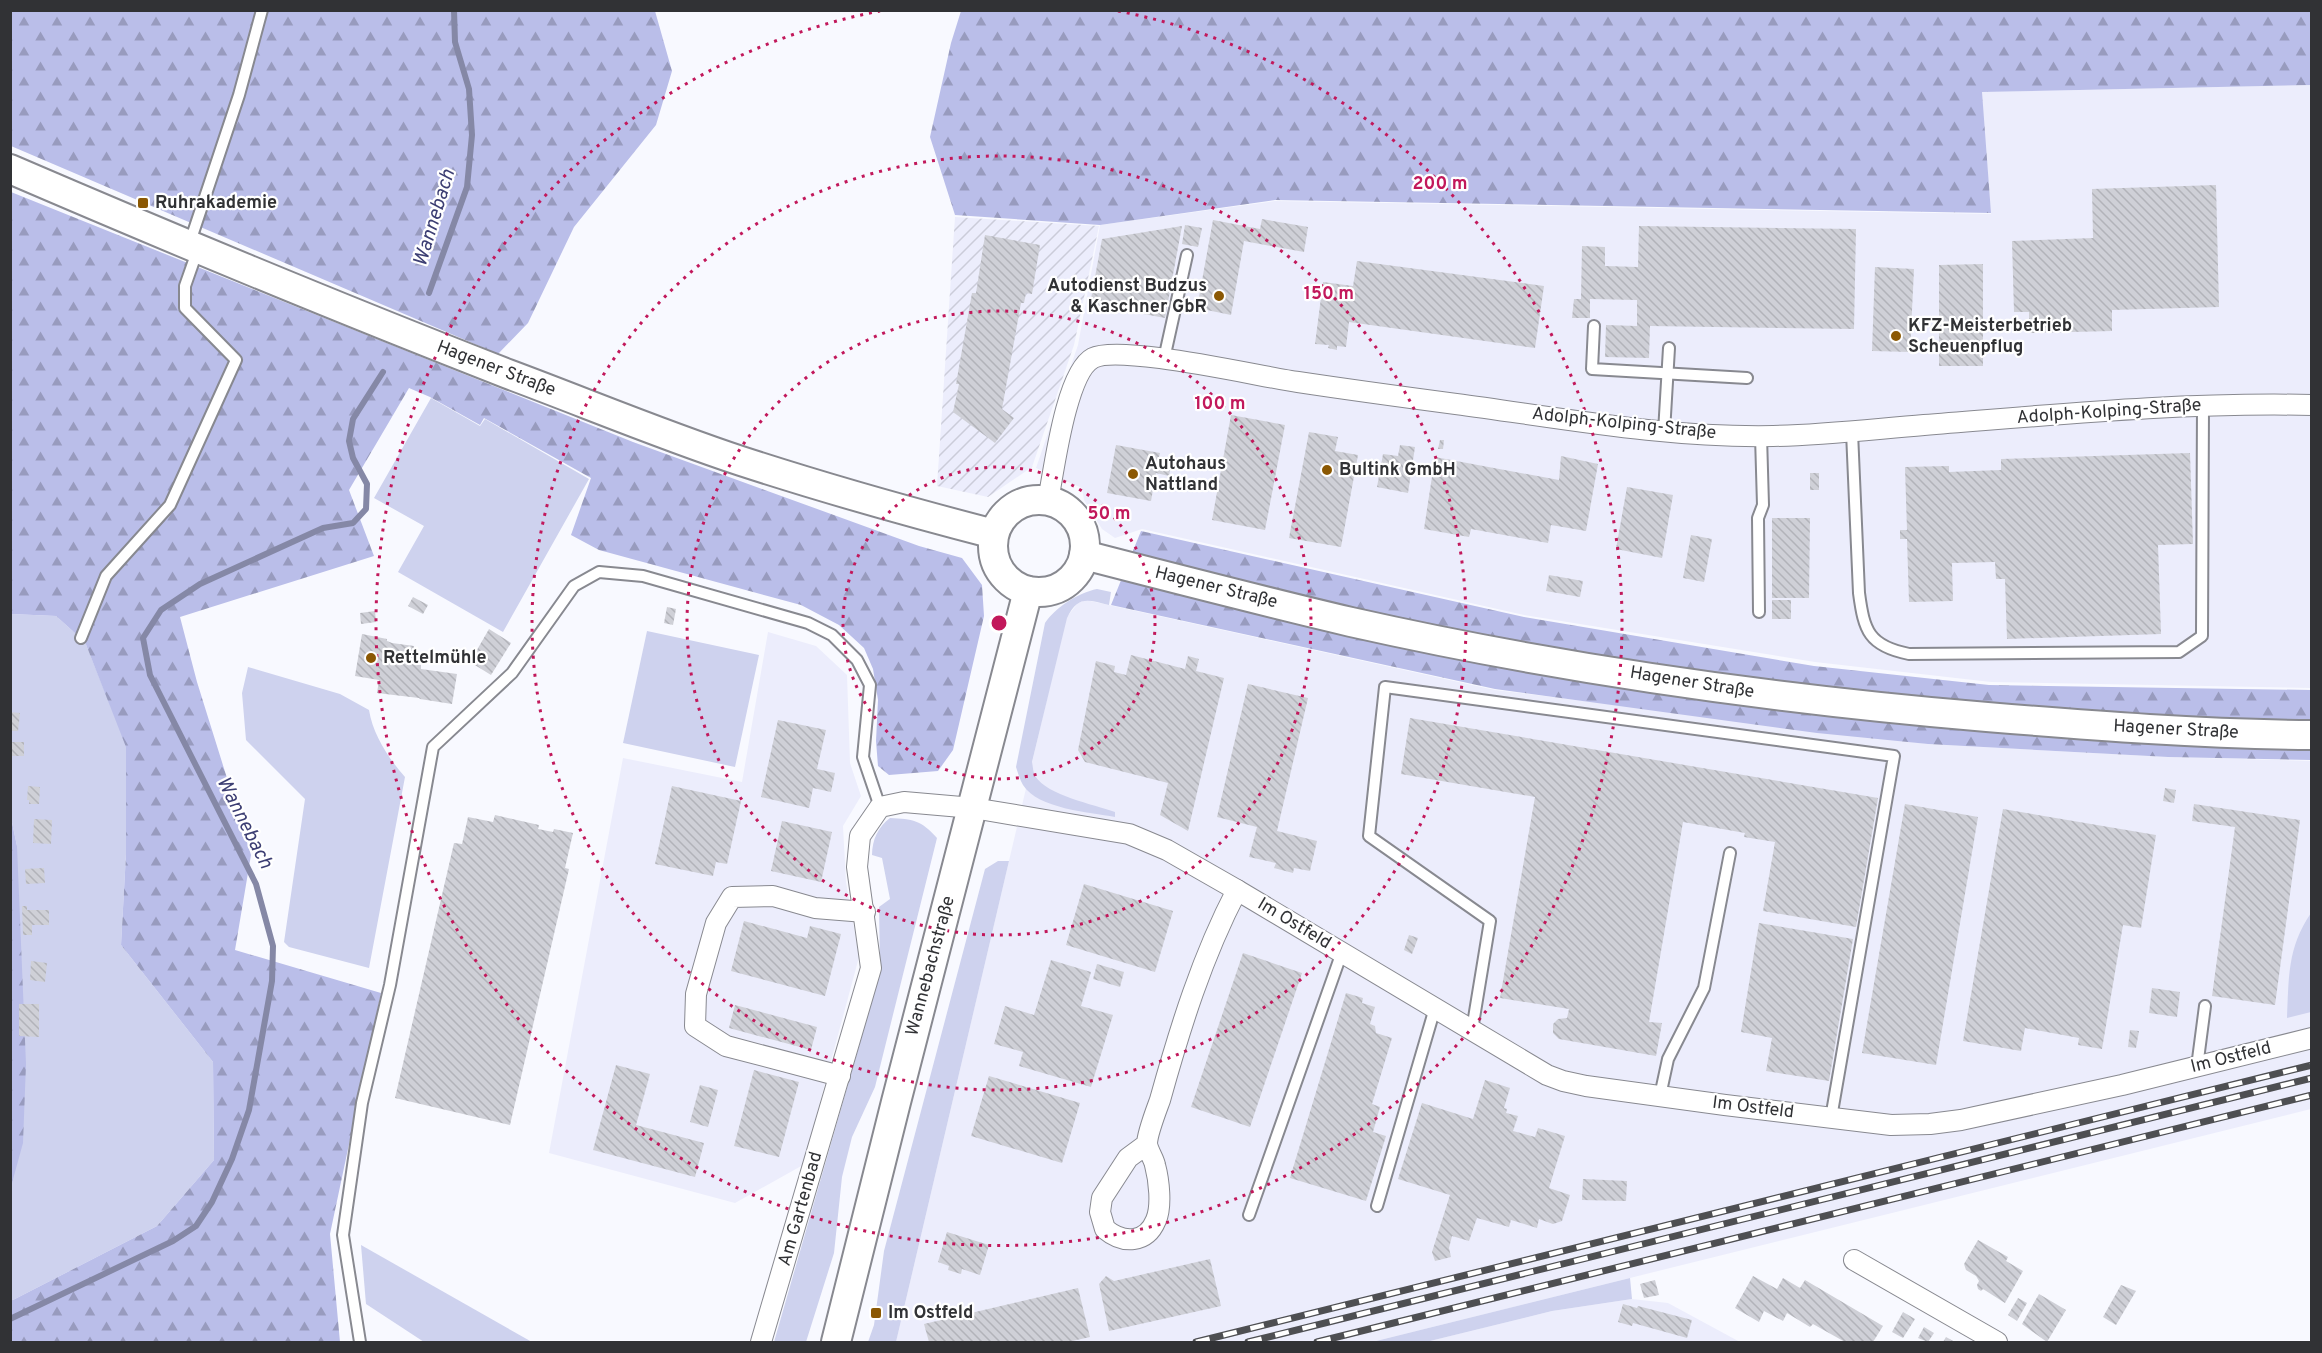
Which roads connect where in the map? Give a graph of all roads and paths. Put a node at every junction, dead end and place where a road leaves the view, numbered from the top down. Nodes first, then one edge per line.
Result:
1 (261, 10) edge
2 (10, 169) edge
3 (194, 247) junction
4 (1187, 255) dead end
5 (1594, 326) dead end
6 (1669, 348) dead end
7 (1164, 359) junction
8 (1667, 373) junction
9 (1747, 378) dead end
10 (2203, 405) junction
11 (2312, 405) edge
12 (1664, 432) junction
13 (1852, 432) junction
14 (1761, 436) junction
15 (1048, 501) junction
16 (994, 534) junction
17 (1084, 555) junction
18 (1028, 591) junction
19 (1759, 612) dead end
20 (81, 638) dead end
21 (2312, 735) edge
22 (880, 807) junction
23 (973, 808) junction
24 (1730, 853) dead end
25 (1238, 890) junction
26 (865, 912) junction
27 (1342, 952) junction
28 (2205, 1006) dead end
29 (1435, 1008) junction
30 (1472, 1030) junction
31 (2312, 1038) edge
32 (2198, 1067) junction
33 (840, 1076) junction
34 (1660, 1096) junction
35 (1831, 1118) junction
36 (1147, 1144) junction
37 (1377, 1206) dead end
38 (1249, 1215) dead end
39 (1854, 1260) dead end
40 (360, 1342) edge
41 (761, 1342) edge
42 (836, 1342) edge
43 (1998, 1342) edge

1 - 3 lane
2 - 3 main road, Hagener Straße
3 - 16 main road, Hagener Straße
3 - 20 lane
4 - 7 lane
5 - 8 lane
6 - 8 lane
7 - 12 street, Adolph-Kolping-Straße
7 - 15 street, Adolph-Kolping-Straße
8 - 9 lane
8 - 12 lane
10 - 11 street, Adolph-Kolping-Straße
10 - 13 street, Adolph-Kolping-Straße
10 - 13 lane
12 - 14 street, Adolph-Kolping-Straße
13 - 14 street, Adolph-Kolping-Straße
14 - 19 lane
15 - 16 main road
15 - 17 main road
16 - 18 main road
17 - 18 main road
17 - 21 main road, Hagener Straße
18 - 23 main road, Wannebachstraße
22 - 23 street
22 - 26 street, Am Gartenbad
22 - 40 lane
23 - 25 street, Im Ostfeld
23 - 42 main road, Wannebachstraße
24 - 34 lane
25 - 27 street, Im Ostfeld
25 - 36 street, Im Ostfeld
26 - 33 street, Am Gartenbad
26 - 33 street
27 - 29 street, Im Ostfeld
27 - 38 lane
28 - 32 lane
29 - 30 street, Im Ostfeld
29 - 37 lane
30 - 34 street, Im Ostfeld
30 - 35 lane
31 - 32 street, Im Ostfeld
32 - 35 street, Im Ostfeld
33 - 41 street, Am Gartenbad
34 - 35 street, Im Ostfeld
36 - 36 street
39 - 43 street

